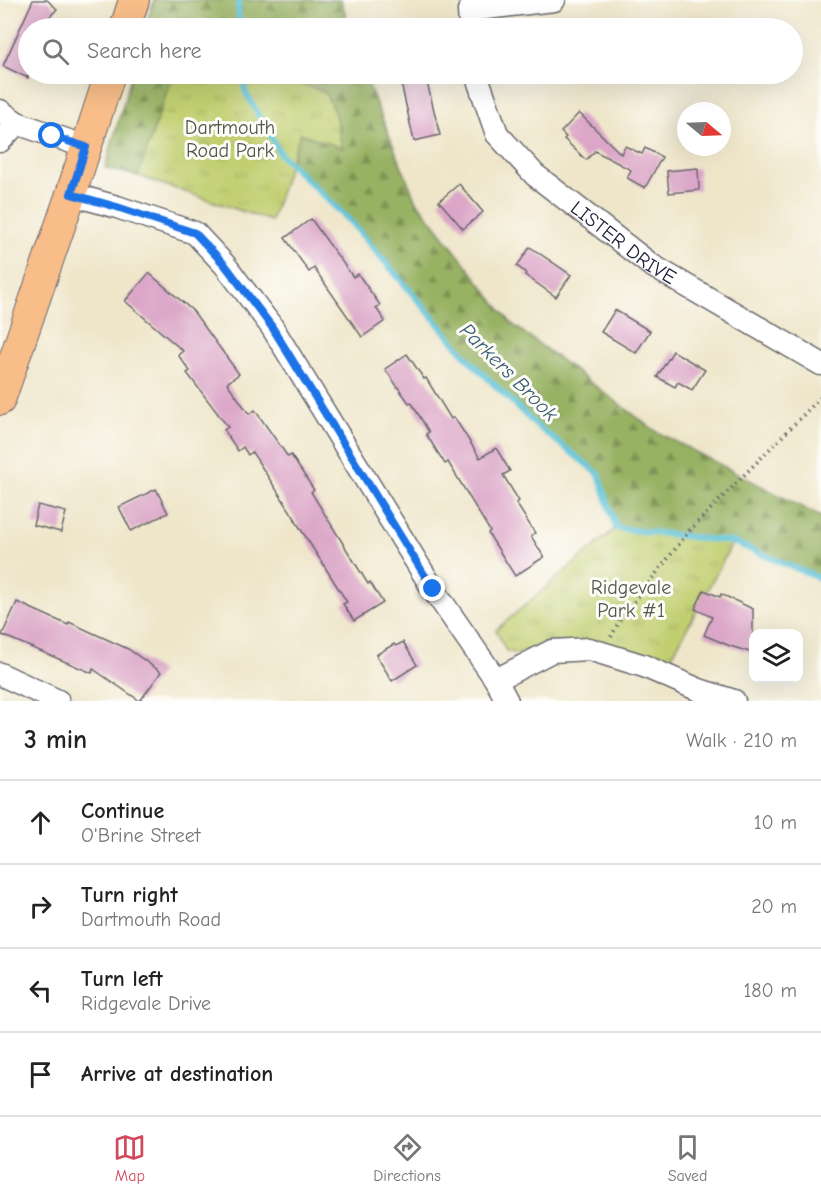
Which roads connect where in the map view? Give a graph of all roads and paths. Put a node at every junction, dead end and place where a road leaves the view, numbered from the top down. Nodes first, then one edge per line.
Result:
1 (134, 0) edge
2 (554, 0) edge
3 (128, 18) edge
4 (473, 18) edge
5 (107, 84) edge
6 (480, 84) edge
7 (8, 117) edge
8 (0, 141) edge
9 (86, 147) junction
10 (71, 194) junction
11 (821, 364) edge
12 (821, 397) edge
13 (0, 400) edge
14 (603, 653) junction
15 (0, 674) edge
16 (496, 680) junction
17 (58, 701) edge
18 (507, 701) edge
19 (734, 701) edge

1 - 3 main road
2 - 4 street
5 - 9 main road
6 - 11 street, LISTER DRIVE
7 - 8 street
7 - 9 street
9 - 10 main road
10 - 13 main road
10 - 16 street
12 - 14 path
14 - 16 street
14 - 19 street
15 - 17 street
16 - 18 street

